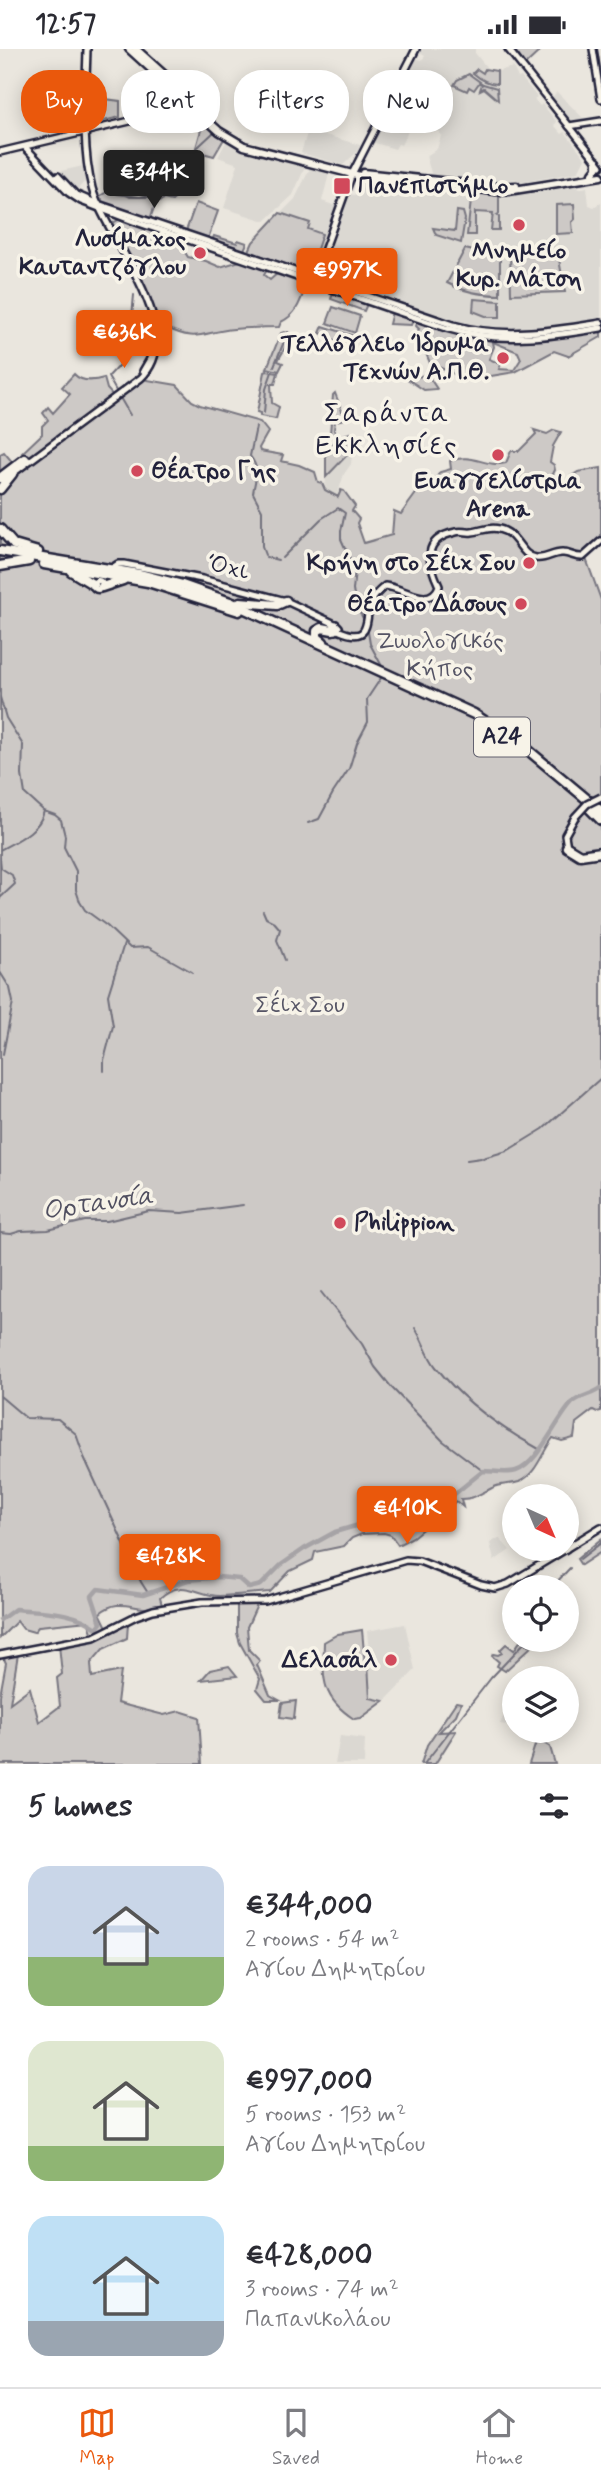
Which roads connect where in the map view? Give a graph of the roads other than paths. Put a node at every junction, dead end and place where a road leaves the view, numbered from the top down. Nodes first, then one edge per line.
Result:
1 (86, 49) edge
2 (129, 49) edge
3 (136, 49) edge
4 (415, 49) edge
5 (593, 49) edge
6 (507, 50) edge
7 (86, 70) edge
8 (86, 70) edge
9 (154, 70) edge
10 (158, 70) edge
11 (601, 99) edge
12 (601, 121) edge
13 (220, 126) edge
14 (569, 126) junction
15 (82, 133) edge
16 (85, 133) edge
17 (85, 133) edge
18 (71, 136) junction
19 (85, 140) junction
20 (27, 146) junction
21 (0, 152) edge
22 (598, 162) edge
23 (351, 172) junction
24 (593, 173) junction
25 (601, 174) edge
26 (97, 206) junction
27 (119, 216) junction
28 (110, 229) junction
29 (203, 242) junction
30 (312, 280) junction
31 (601, 326) edge
32 (151, 363) junction
33 (116, 394) junction
34 (26, 459) joint
35 (3, 480) edge
36 (0, 529) edge
37 (601, 541) edge
38 (0, 551) edge
39 (32, 551) junction
40 (29, 561) junction
41 (88, 565) junction
42 (0, 566) edge
43 (66, 568) junction
44 (112, 568) dead end
45 (129, 579) junction
46 (193, 588) junction
47 (286, 601) junction
48 (336, 628) junction
49 (331, 648) junction
50 (372, 669) junction
51 (390, 677) junction
52 (601, 797) edge
53 (601, 811) edge
54 (601, 818) edge
55 (568, 847) joint
56 (601, 852) edge
57 (601, 1527) edge
58 (579, 1540) edge
59 (545, 1561) edge
60 (0, 1655) edge

1 - 7 main road
1 - 8 main road
2 - 9 main road
3 - 10 main road
4 - 23 main road
5 - 11 main road
6 - 14 main road
12 - 14 main road
13 - 23 main road
14 - 22 main road
15 - 18 main road
16 - 19 main road
17 - 26 main road
18 - 19 main road
18 - 20 main road
19 - 26 main road
20 - 21 main road
20 - 26 main road
22 - 24 main road
23 - 24 main road
23 - 25 main road
23 - 30 main road
24 - 25 main road
26 - 27 main road
26 - 28 main road
26 - 29 main road
26 - 32 main road
27 - 28 main road
27 - 29 main road
28 - 32 main road
29 - 30 main road
30 - 31 main road
32 - 33 main road
33 - 34 main road
33 - 35 main road
34 - 35 highway
36 - 39 highway
37 - 48 main road
38 - 39 highway
38 - 40 highway, Α24
38 - 41 highway, Α24
39 - 41 highway
40 - 42 highway
40 - 43 highway, Α24
41 - 46 highway, Α24
43 - 45 highway, Α24
43 - 45 highway
44 - 47 main road, Όχι
45 - 50 highway, Α24
46 - 47 highway
46 - 49 highway, Α24
47 - 48 main road, Όχι
48 - 49 highway
49 - 50 highway, Α24
50 - 51 highway, Α24
51 - 53 highway, Α24
51 - 54 highway, Α24
52 - 55 main road, bridge
55 - 56 highway
57 - 58 main road
59 - 60 main road

